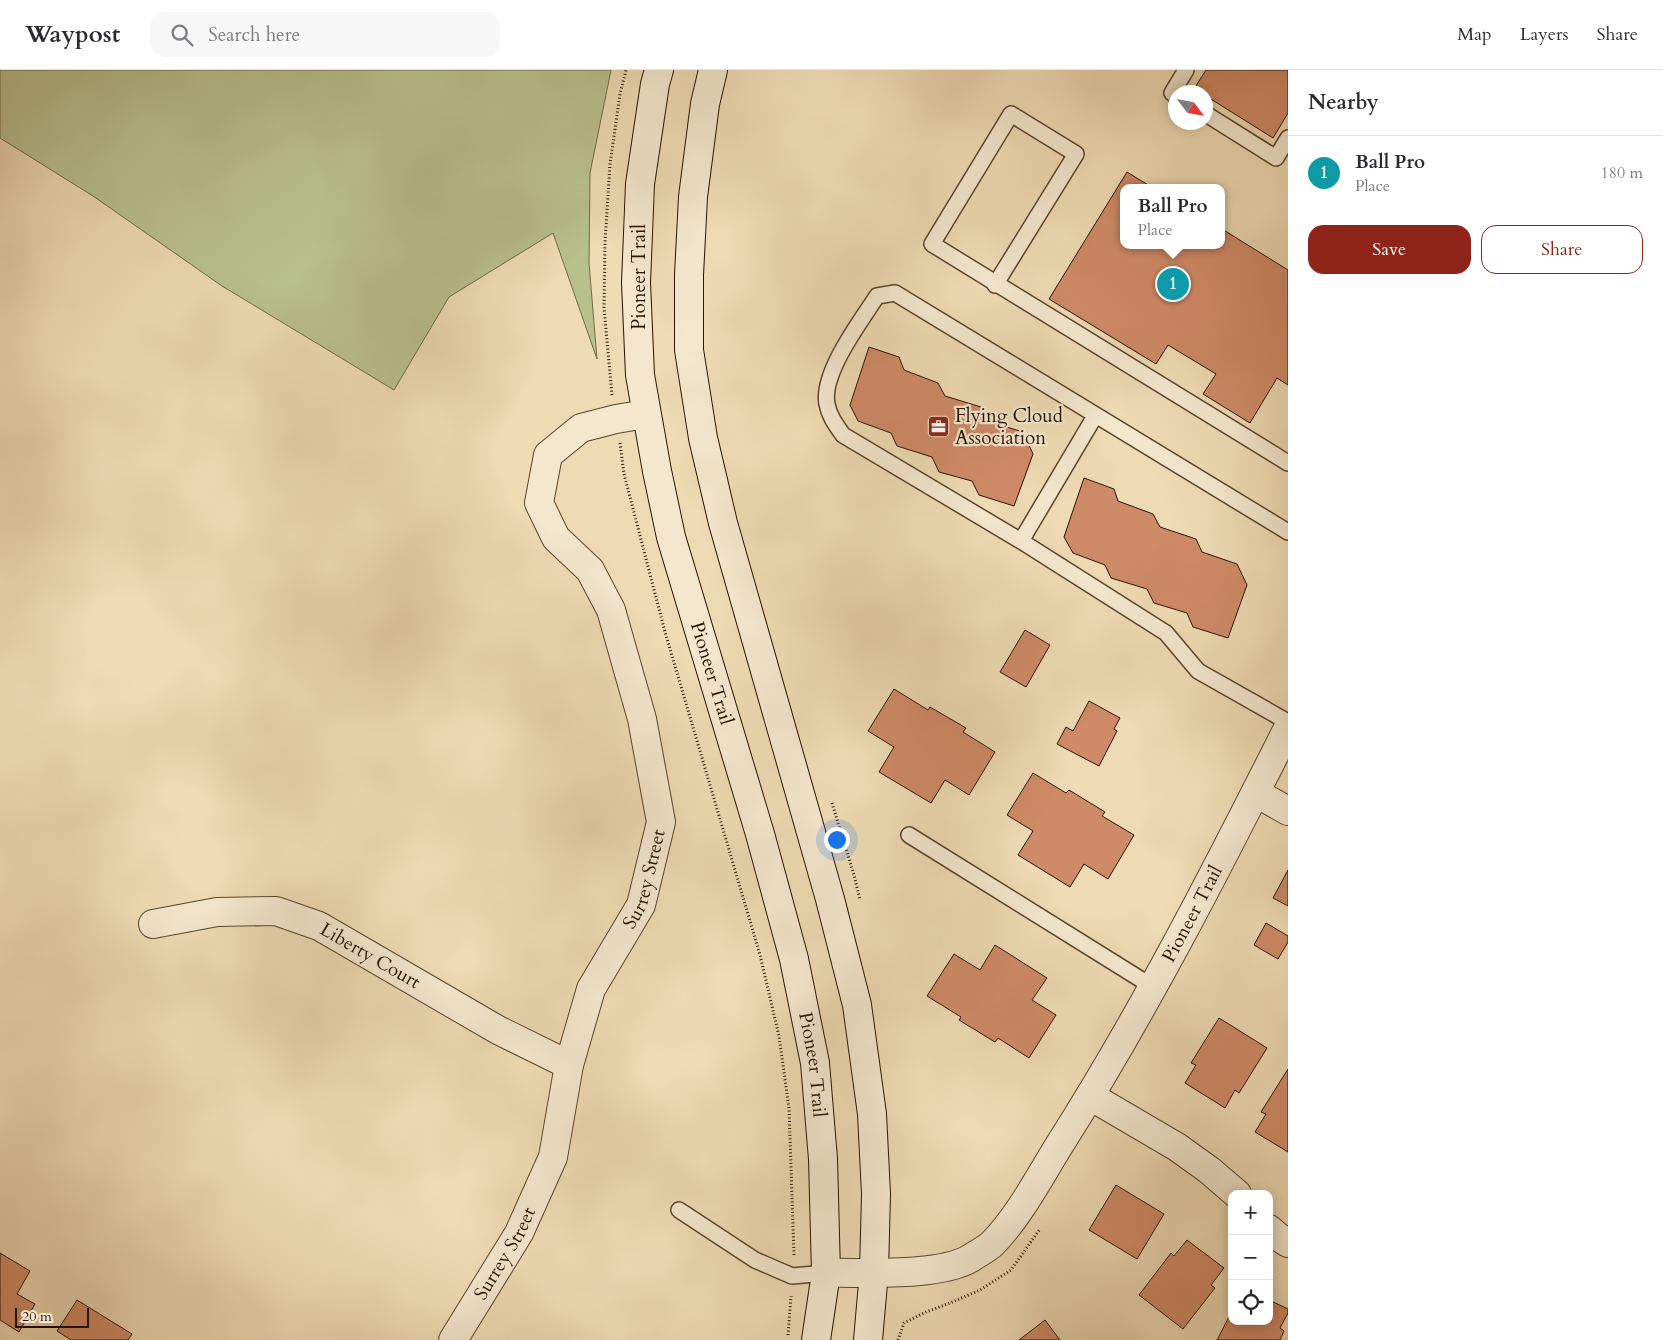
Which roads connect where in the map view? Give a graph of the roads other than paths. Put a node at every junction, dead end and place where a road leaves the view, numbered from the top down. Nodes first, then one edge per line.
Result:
1 (659, 70) edge
2 (713, 70) edge
3 (1186, 70) edge
4 (1177, 85) edge
5 (1213, 118) edge
6 (1288, 138) edge
7 (996, 285) junction
8 (646, 414) junction
9 (1096, 416) junction
10 (1288, 463) edge
11 (1288, 532) edge
12 (1021, 541) junction
13 (1288, 722) edge
14 (1288, 728) edge
15 (1256, 793) junction
16 (1288, 811) edge
17 (908, 835) dead end
18 (154, 924) dead end
19 (1152, 987) junction
20 (569, 1065) junction
21 (1090, 1096) junction
22 (1232, 1190) edge
23 (679, 1210) dead end
24 (1273, 1232) edge
25 (1288, 1243) edge
26 (874, 1272) junction
27 (826, 1273) junction
28 (453, 1340) edge
29 (816, 1340) edge
30 (868, 1340) edge

1 - 8 main road, Pioneer Trail
2 - 26 main road
3 - 4 lane
5 - 6 lane
7 - 7 lane
7 - 10 lane
8 - 20 main road, Surrey Street
8 - 27 main road, Pioneer Trail
9 - 11 lane
9 - 12 lane
9 - 12 lane
12 - 13 lane
14 - 15 main road, Pioneer Trail
15 - 16 main road
15 - 19 main road, Pioneer Trail
17 - 19 lane
18 - 20 main road, Liberty Court
19 - 21 main road, Pioneer Trail
20 - 28 main road, Surrey Street
21 - 22 main road
21 - 26 main road, Pioneer Trail
23 - 27 lane
24 - 25 main road
26 - 27 main road, Pioneer Trail
26 - 30 main road
27 - 29 main road, Pioneer Trail

